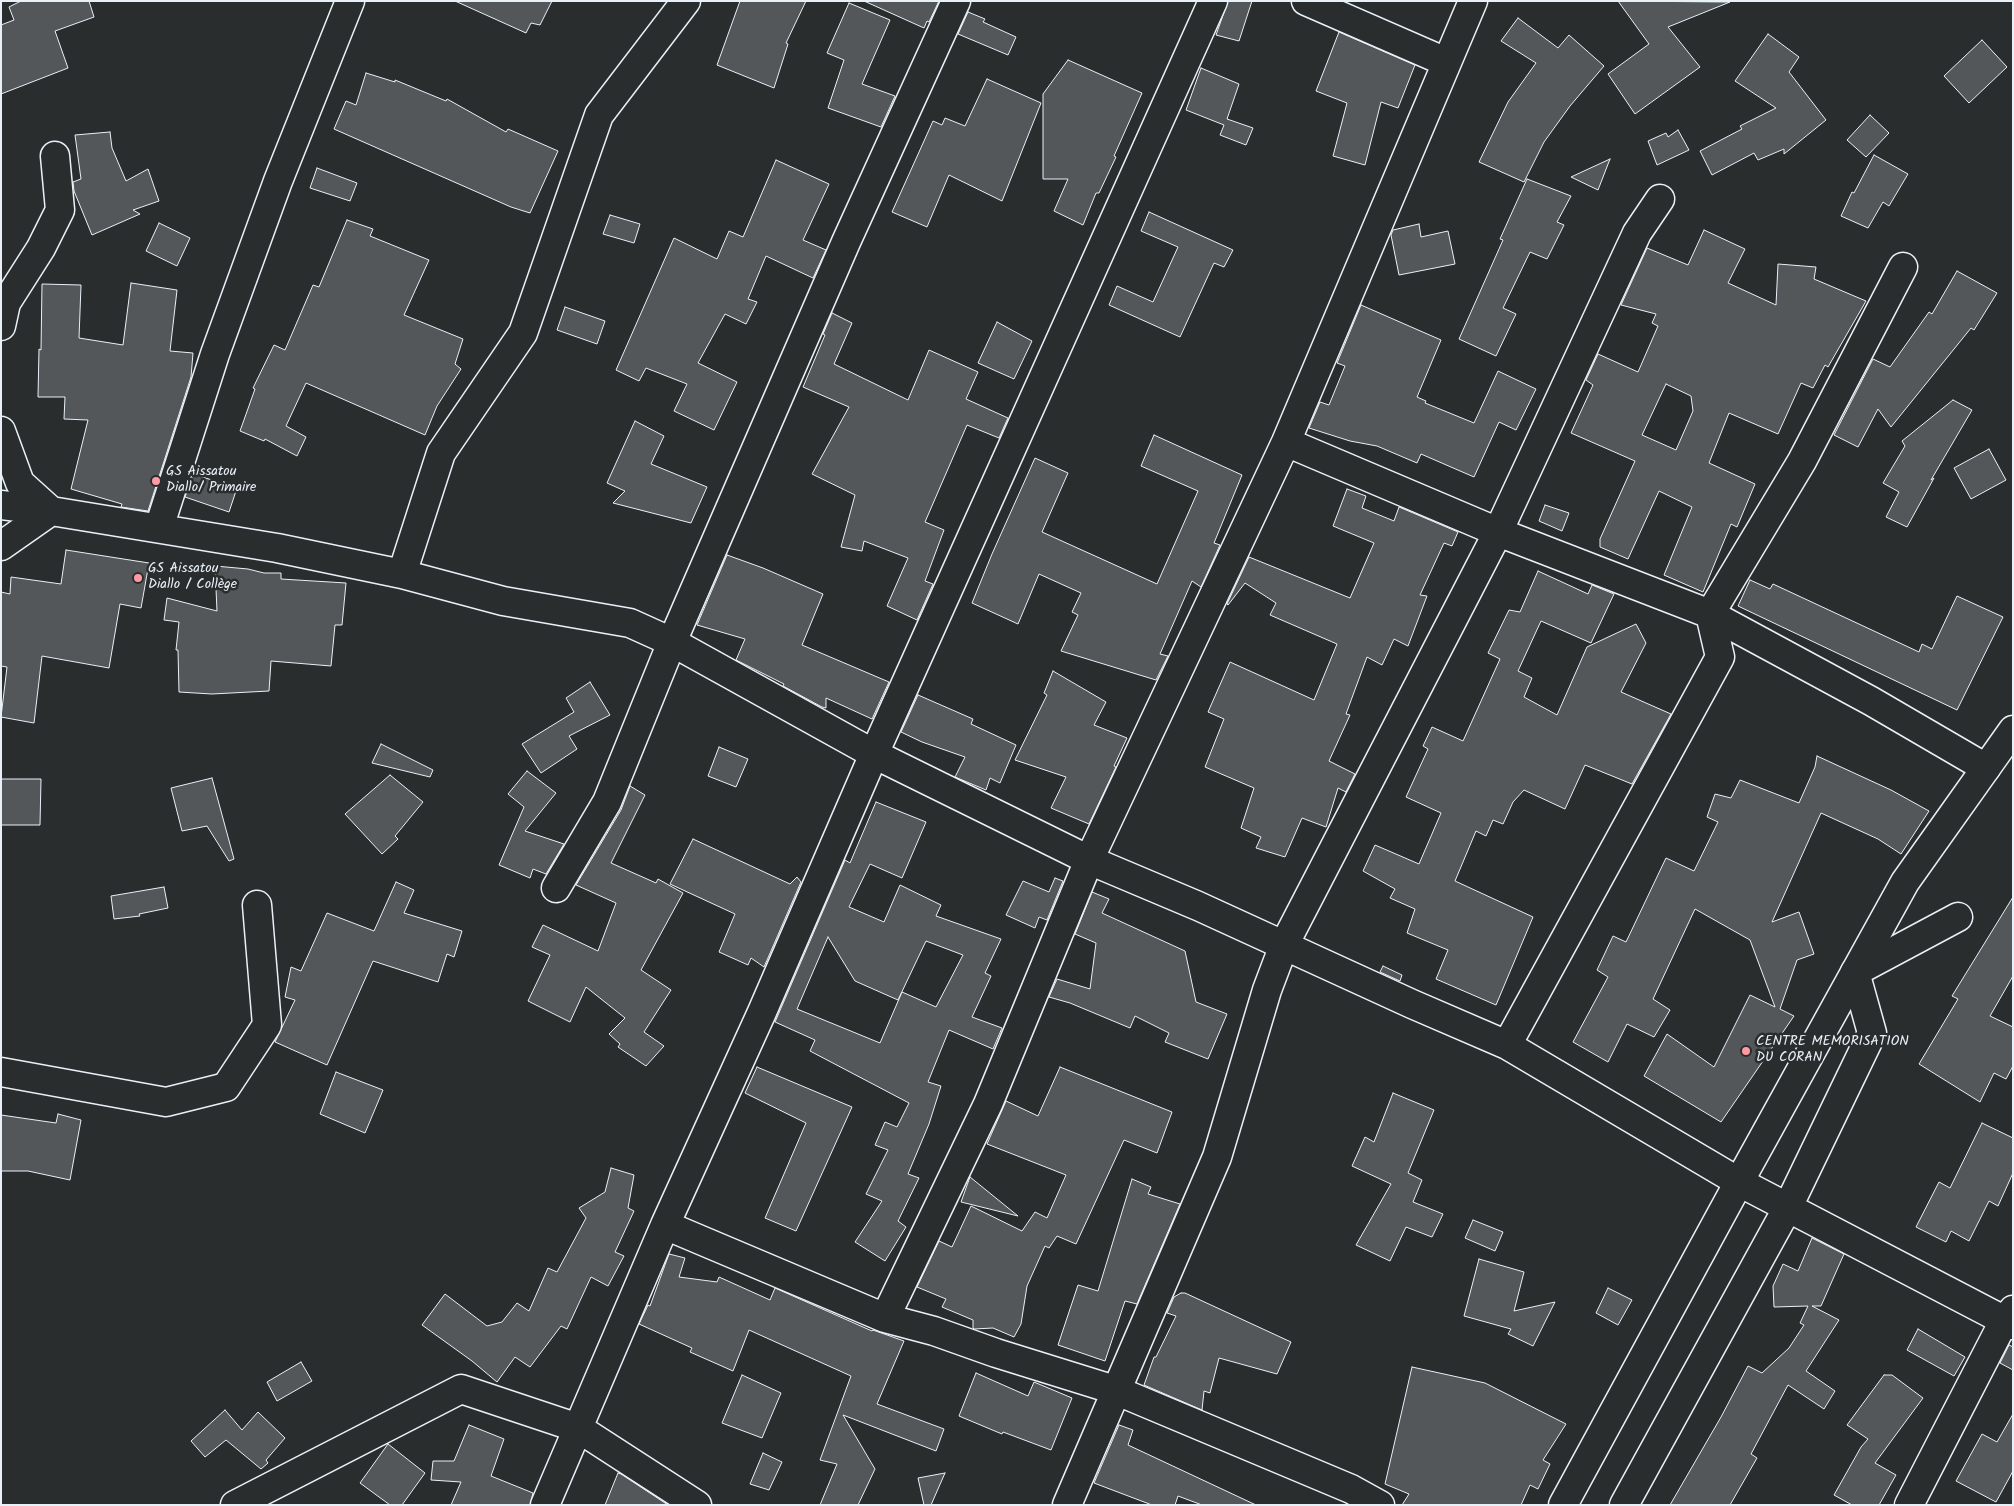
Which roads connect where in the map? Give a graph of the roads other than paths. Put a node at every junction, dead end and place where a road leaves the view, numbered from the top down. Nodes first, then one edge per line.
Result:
1 (350, 1) edge
2 (686, 1) edge
3 (956, 1) edge
4 (1213, 1) edge
5 (1306, 1) edge
6 (1473, 1) edge
7 (1446, 62) junction
8 (55, 156) dead end
9 (1660, 199) dead end
10 (1903, 267) dead end
11 (1, 326) edge
12 (1, 431) edge
13 (1286, 442) junction
14 (1, 505) edge
15 (51, 511) junction
16 (159, 528) junction
17 (1498, 532) junction
18 (1, 546) edge
19 (402, 574) junction
20 (1710, 614) junction
21 (672, 642) junction
22 (2003, 751) edge
23 (874, 754) junction
24 (1089, 860) junction
25 (556, 888) dead end
26 (257, 905) dead end
27 (1958, 917) dead end
28 (1284, 945) junction
29 (1855, 972) junction
30 (1507, 1045) junction
31 (1, 1072) edge
32 (1738, 1182) junction
33 (1788, 1208) junction
34 (664, 1225) junction
35 (885, 1318) junction
36 (2010, 1319) edge
37 (1115, 1390) junction
38 (578, 1428) junction
39 (1347, 1497) edge
40 (235, 1505) edge
41 (545, 1505) edge
42 (697, 1505) edge
43 (1067, 1505) edge
44 (1380, 1505) edge
45 (1563, 1505) edge
46 (1624, 1505) edge
47 (1909, 1505) edge

1 - 16 main road
2 - 19 main road
3 - 21 main road
4 - 23 main road
5 - 7 main road
6 - 7 main road
7 - 13 main road
8 - 11 main road
9 - 17 main road
10 - 20 main road
12 - 15 main road
13 - 17 main road
13 - 24 main road
14 - 15 main road
15 - 16 main road
15 - 18 main road
16 - 19 main road
17 - 20 main road
17 - 28 main road
19 - 21 main road
20 - 22 main road
20 - 30 main road
21 - 23 main road
21 - 25 main road
22 - 29 main road
23 - 24 main road
23 - 34 main road
24 - 28 main road
24 - 35 main road
26 - 31 main road
27 - 29 main road
28 - 30 main road
28 - 37 main road
29 - 32 main road
29 - 33 main road
30 - 32 main road
32 - 33 main road
32 - 45 main road
33 - 36 main road
33 - 46 main road
34 - 35 main road
34 - 38 main road
35 - 37 main road
36 - 47 main road
37 - 39 main road
37 - 43 main road
38 - 40 main road
38 - 41 main road
38 - 42 main road
39 - 44 main road

